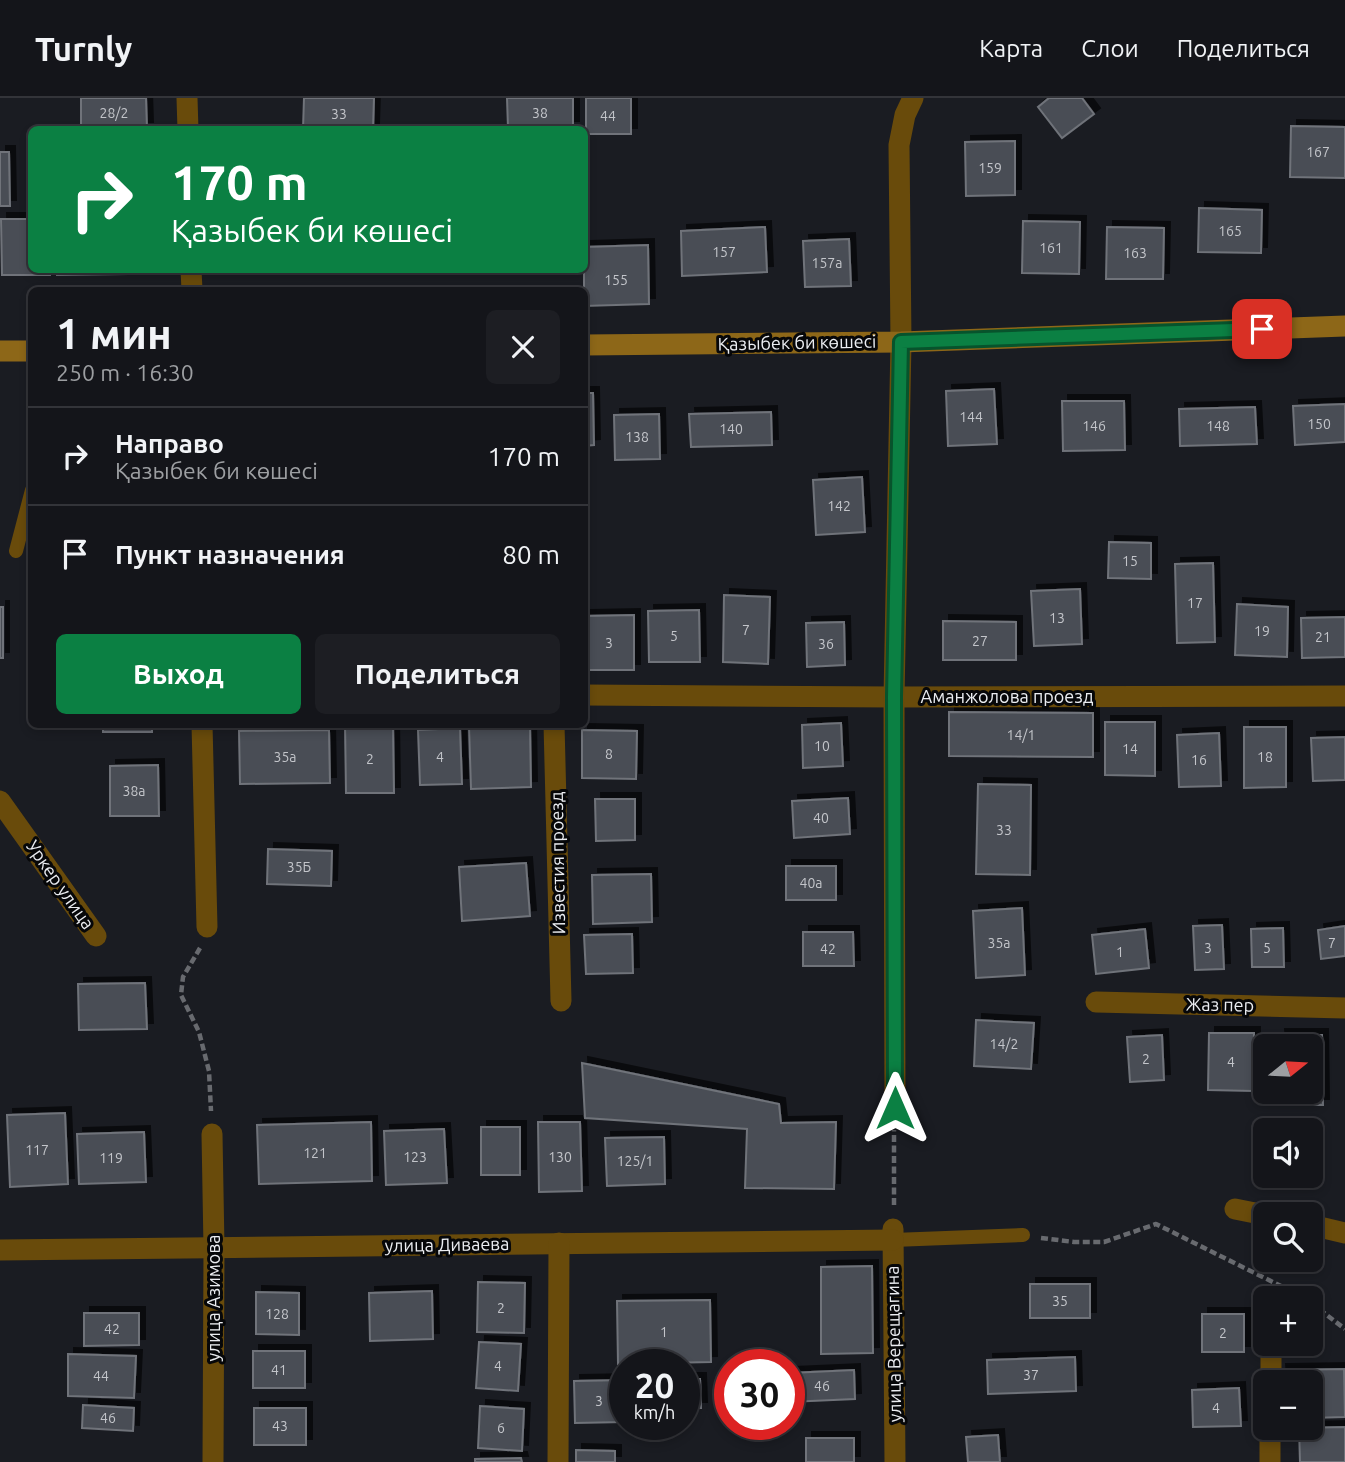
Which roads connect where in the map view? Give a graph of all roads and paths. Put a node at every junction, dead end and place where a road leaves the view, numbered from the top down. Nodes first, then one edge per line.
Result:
1 (187, 98) edge
2 (913, 98) edge
3 (188, 126) edge
4 (1345, 326) edge
5 (901, 342) junction
6 (588, 345) edge
7 (28, 351) edge
8 (0, 352) edge
9 (28, 504) edge
10 (16, 551) dead end
11 (588, 695) edge
12 (1345, 696) edge
13 (894, 697) junction
14 (202, 728) edge
15 (554, 728) edge
16 (0, 801) edge
17 (206, 933) joint
18 (96, 936) dead end
19 (561, 1001) dead end
20 (1096, 1002) dead end
21 (1345, 1008) edge
22 (895, 1108) joint
23 (212, 1134) joint
24 (1235, 1209) dead end
25 (1253, 1213) edge
26 (1323, 1228) edge
27 (893, 1233) junction
28 (1345, 1233) edge
29 (1023, 1235) joint
30 (559, 1243) junction
31 (214, 1248) junction
32 (0, 1250) edge
33 (1281, 1286) edge
34 (1323, 1312) edge
35 (1345, 1329) edge
36 (1270, 1440) edge
37 (213, 1462) edge
38 (558, 1462) edge
39 (895, 1462) edge
40 (1270, 1462) edge

1 - 3 street
2 - 5 street
4 - 5 main road, Қазыбек би көшесі
5 - 6 main road, Қазыбек би көшесі
5 - 13 street
7 - 8 main road
9 - 10 lane
11 - 13 street, Аманжолова проезд
12 - 13 street, Аманжолова проезд
13 - 22 street
14 - 17 street
15 - 19 street, Известия проезд
16 - 18 street, Уркер улица
17 - 23 path
20 - 21 street, Жаз пер
22 - 27 path
23 - 31 street, улица Азимова
24 - 25 street
26 - 28 street
27 - 29 lane
27 - 30 street, улица Диваева
27 - 39 street, улица Верещагина
29 - 33 path
30 - 31 street, улица Диваева
30 - 38 street
31 - 32 street, улица Диваева
31 - 37 street, улица Азимова
34 - 35 path
36 - 40 street

